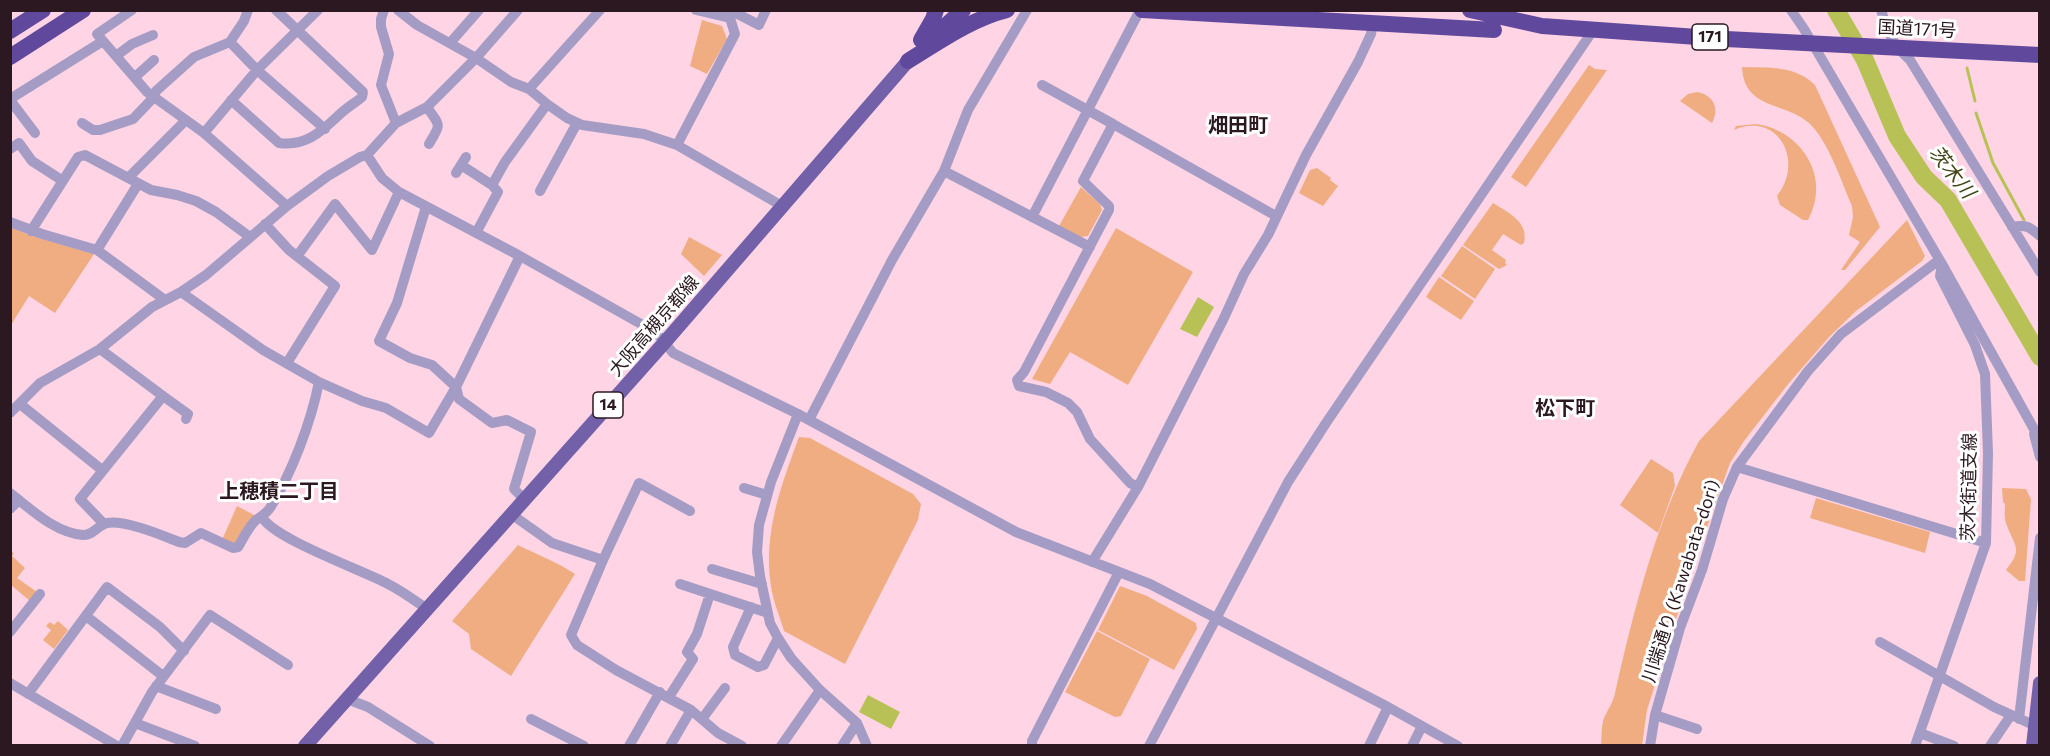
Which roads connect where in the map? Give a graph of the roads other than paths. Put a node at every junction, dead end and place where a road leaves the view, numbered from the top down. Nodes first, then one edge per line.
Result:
1 (43, 10) edge
2 (83, 10) edge
3 (132, 10) edge
4 (249, 10) edge
5 (276, 10) edge
6 (318, 10) edge
7 (398, 10) edge
8 (479, 10) edge
9 (518, 10) edge
10 (600, 10) edge
11 (696, 10) edge
12 (766, 10) edge
13 (936, 10) edge
14 (963, 10) edge
15 (1027, 10) edge
16 (1141, 10) edge
17 (1351, 10) edge
18 (1470, 10) edge
19 (1791, 10) edge
20 (1881, 10) edge
21 (997, 12) edge
22 (380, 13) edge
23 (731, 13) edge
24 (1373, 22) junction
25 (1542, 26) junction
26 (1594, 29) junction
27 (297, 30) junction
28 (1494, 30) junction
29 (10, 31) edge
30 (153, 35) dead end
31 (103, 41) junction
32 (230, 42) junction
33 (450, 43) junction
34 (1820, 43) junction
35 (1892, 47) junction
36 (2040, 55) edge
37 (116, 56) junction
38 (10, 57) edge
39 (476, 58) junction
40 (154, 60) dead end
41 (908, 61) junction
42 (257, 70) junction
43 (135, 77) junction
44 (1042, 85) dead end
45 (529, 89) junction
46 (154, 97) junction
47 (10, 100) edge
48 (231, 100) junction
49 (547, 104) junction
50 (427, 107) junction
51 (1087, 111) junction
52 (186, 120) junction
53 (82, 123) dead end
54 (396, 123) junction
55 (577, 123) junction
56 (1113, 124) junction
57 (325, 129) junction
58 (35, 133) dead end
59 (204, 133) junction
60 (429, 144) dead end
61 (677, 145) junction
62 (10, 149) edge
63 (367, 155) junction
64 (461, 165) dead end
65 (944, 171) junction
66 (63, 181) junction
67 (133, 181) junction
68 (492, 185) junction
69 (399, 192) junction
70 (540, 192) dead end
71 (287, 206) junction
72 (782, 206) junction
73 (426, 207) junction
74 (1276, 216) junction
75 (1032, 217) junction
76 (10, 222) edge
77 (265, 224) junction
78 (2012, 228) junction
79 (31, 231) junction
80 (476, 232) junction
81 (2040, 236) edge
82 (250, 237) junction
83 (1090, 247) junction
84 (97, 250) junction
85 (298, 255) junction
86 (520, 256) junction
87 (1940, 262) junction
88 (2040, 272) edge
89 (181, 292) junction
90 (165, 300) junction
91 (665, 342) junction
92 (100, 349) junction
93 (287, 363) junction
94 (319, 382) junction
95 (456, 387) junction
96 (163, 396) junction
97 (20, 404) junction
98 (10, 413) edge
99 (798, 414) junction
100 (186, 419) dead end
101 (809, 420) junction
102 (2032, 425) junction
103 (2040, 440) edge
104 (2040, 457) edge
105 (1737, 467) junction
106 (102, 470) junction
107 (1138, 487) junction
108 (744, 488) dead end
109 (767, 495) junction
110 (14, 496) edge
111 (524, 500) junction
112 (10, 509) edge
113 (690, 511) dead end
114 (512, 514) junction
115 (262, 517) junction
116 (103, 524) junction
117 (2040, 538) edge
118 (1986, 543) junction
119 (603, 560) junction
120 (1092, 562) junction
121 (712, 569) dead end
122 (1119, 572) junction
123 (680, 584) dead end
124 (762, 584) junction
125 (40, 594) dead end
126 (710, 594) junction
127 (751, 607) junction
128 (427, 609) junction
129 (768, 613) junction
130 (86, 616) junction
131 (1215, 619) junction
132 (10, 632) edge
133 (778, 638) junction
134 (1880, 642) dead end
135 (184, 651) junction
136 (288, 665) dead end
137 (163, 676) junction
138 (1940, 676) junction
139 (10, 683) edge
140 (2040, 683) edge
141 (156, 686) junction
142 (725, 688) dead end
143 (820, 690) junction
144 (28, 694) junction
145 (664, 695) junction
146 (347, 699) junction
147 (1388, 707) junction
148 (216, 709) dead end
149 (691, 710) junction
150 (1655, 715) junction
151 (2015, 717) junction
152 (531, 719) dead end
153 (702, 719) junction
154 (135, 723) junction
155 (857, 723) junction
156 (1422, 726) junction
157 (2037, 727) edge
158 (1697, 729) dead end
159 (1920, 733) junction
160 (1942, 743) edge
161 (739, 745) edge
162 (867, 745) edge
163 (117, 746) edge
164 (122, 746) edge
165 (195, 746) edge
166 (305, 746) edge
167 (430, 746) edge
168 (584, 746) edge
169 (629, 746) edge
170 (670, 746) edge
171 (780, 746) edge
172 (842, 746) edge
173 (1032, 746) edge
174 (1149, 746) edge
175 (1369, 746) edge
176 (1412, 746) edge
177 (1458, 746) edge
178 (1650, 746) edge
179 (1915, 746) edge
180 (1954, 746) edge
181 (1990, 746) edge
182 (2033, 746) edge

1 - 29 highway
2 - 38 highway
3 - 31 street
4 - 32 street
5 - 27 street
6 - 27 street
7 - 33 street
8 - 33 street
9 - 39 street
10 - 45 street
11 - 23 street
12 - 23 street
13 - 41 highway
14 - 41 highway
15 - 65 street
16 - 24 highway
16 - 51 street
17 - 28 highway, 国道171号 / 171
18 - 25 highway, 国道171号 / 171
19 - 34 street
20 - 35 street
21 - 41 highway
22 - 54 street
23 - 61 street
24 - 28 highway
24 - 74 street
25 - 26 highway, 国道171号 / 171
25 - 28 highway, 国道171号 / 171
26 - 34 highway, 国道171号 / 171
26 - 131 street
27 - 42 street
27 - 57 street
30 - 37 street
31 - 37 street
31 - 47 street
32 - 42 street
32 - 46 street
33 - 39 street
34 - 35 highway, 国道171号 / 171
34 - 87 street
35 - 36 highway, 国道171号 / 171
35 - 78 street
37 - 43 street
39 - 45 street
39 - 50 street
40 - 43 street
41 - 72 main road, 大阪高槻京都線 / 14
42 - 48 street
42 - 57 street
43 - 46 street
44 - 51 street
45 - 49 street
46 - 52 street
46 - 53 street
47 - 58 street
48 - 57 street
48 - 59 street
49 - 55 street
49 - 68 street
50 - 54 street
50 - 60 street
51 - 56 street
51 - 75 street
52 - 59 street
52 - 67 street
54 - 63 street
55 - 61 street
55 - 70 street
56 - 74 street
56 - 83 street
59 - 71 street
61 - 72 street
62 - 66 street
63 - 69 street
63 - 71 street
64 - 68 street
65 - 75 street
65 - 101 street
66 - 67 street
66 - 79 street
67 - 82 street
67 - 84 street
68 - 80 street
69 - 73 street
69 - 85 street
71 - 77 street
72 - 91 main road, 大阪高槻京都線 / 14
73 - 80 street
73 - 95 street
74 - 107 street
75 - 83 street
76 - 79 street
77 - 82 street
77 - 85 street
78 - 81 street
78 - 88 street
79 - 84 street
80 - 86 street
82 - 89 street
83 - 107 street
84 - 90 street
85 - 93 street
86 - 91 street
86 - 95 street
87 - 102 street
87 - 105 street, 川端通り (Kawabata-dori)
87 - 118 street, 茨木街道支線
89 - 90 street
89 - 93 street
90 - 92 street
91 - 99 street
91 - 111 main road, 大阪高槻京都線 / 14
92 - 96 street
92 - 97 street
93 - 94 street
94 - 95 street
94 - 115 street
95 - 111 street
96 - 100 street
96 - 106 street
97 - 98 street
97 - 106 street
99 - 101 street
99 - 109 street
101 - 120 street
102 - 103 street
102 - 104 street
105 - 118 street
105 - 150 street, 川端通り (Kawabata-dori)
106 - 116 street
107 - 120 street
108 - 109 street
109 - 124 street
110 - 112 street
110 - 116 street
111 - 114 main road, 大阪高槻京都線 / 14
113 - 119 street
114 - 119 street
114 - 128 main road, 大阪高槻京都線 / 14
115 - 116 street
115 - 128 street
117 - 151 street
118 - 138 street, 茨木街道支線
119 - 145 street
120 - 122 street
121 - 124 street
122 - 131 street
122 - 173 street
123 - 126 street
124 - 129 street
125 - 132 street
126 - 127 street
126 - 145 street
127 - 129 street
127 - 133 street
128 - 146 main road, 大阪高槻京都線 / 14
129 - 133 street
130 - 135 street
130 - 137 street
130 - 144 street
131 - 147 street
131 - 174 street
133 - 143 street
134 - 138 street
135 - 136 street
135 - 137 street
137 - 141 street
138 - 151 street
138 - 159 street, 茨木街道支線
139 - 144 street
140 - 157 main road
141 - 148 street
141 - 154 street
142 - 153 street
143 - 155 street
143 - 171 street
144 - 163 street
145 - 149 street
145 - 169 street
146 - 166 main road, 大阪高槻京都線 / 14
146 - 167 street
147 - 156 street
147 - 175 street
149 - 153 street
149 - 170 street
150 - 158 street
150 - 178 street, 川端通り (Kawabata-dori)
151 - 157 street
151 - 181 street
152 - 168 street
153 - 161 street
154 - 164 street
154 - 165 street
155 - 162 street
155 - 172 street
156 - 176 street
156 - 177 street
157 - 182 main road
159 - 160 street
159 - 179 street, 茨木街道支線
160 - 180 street

